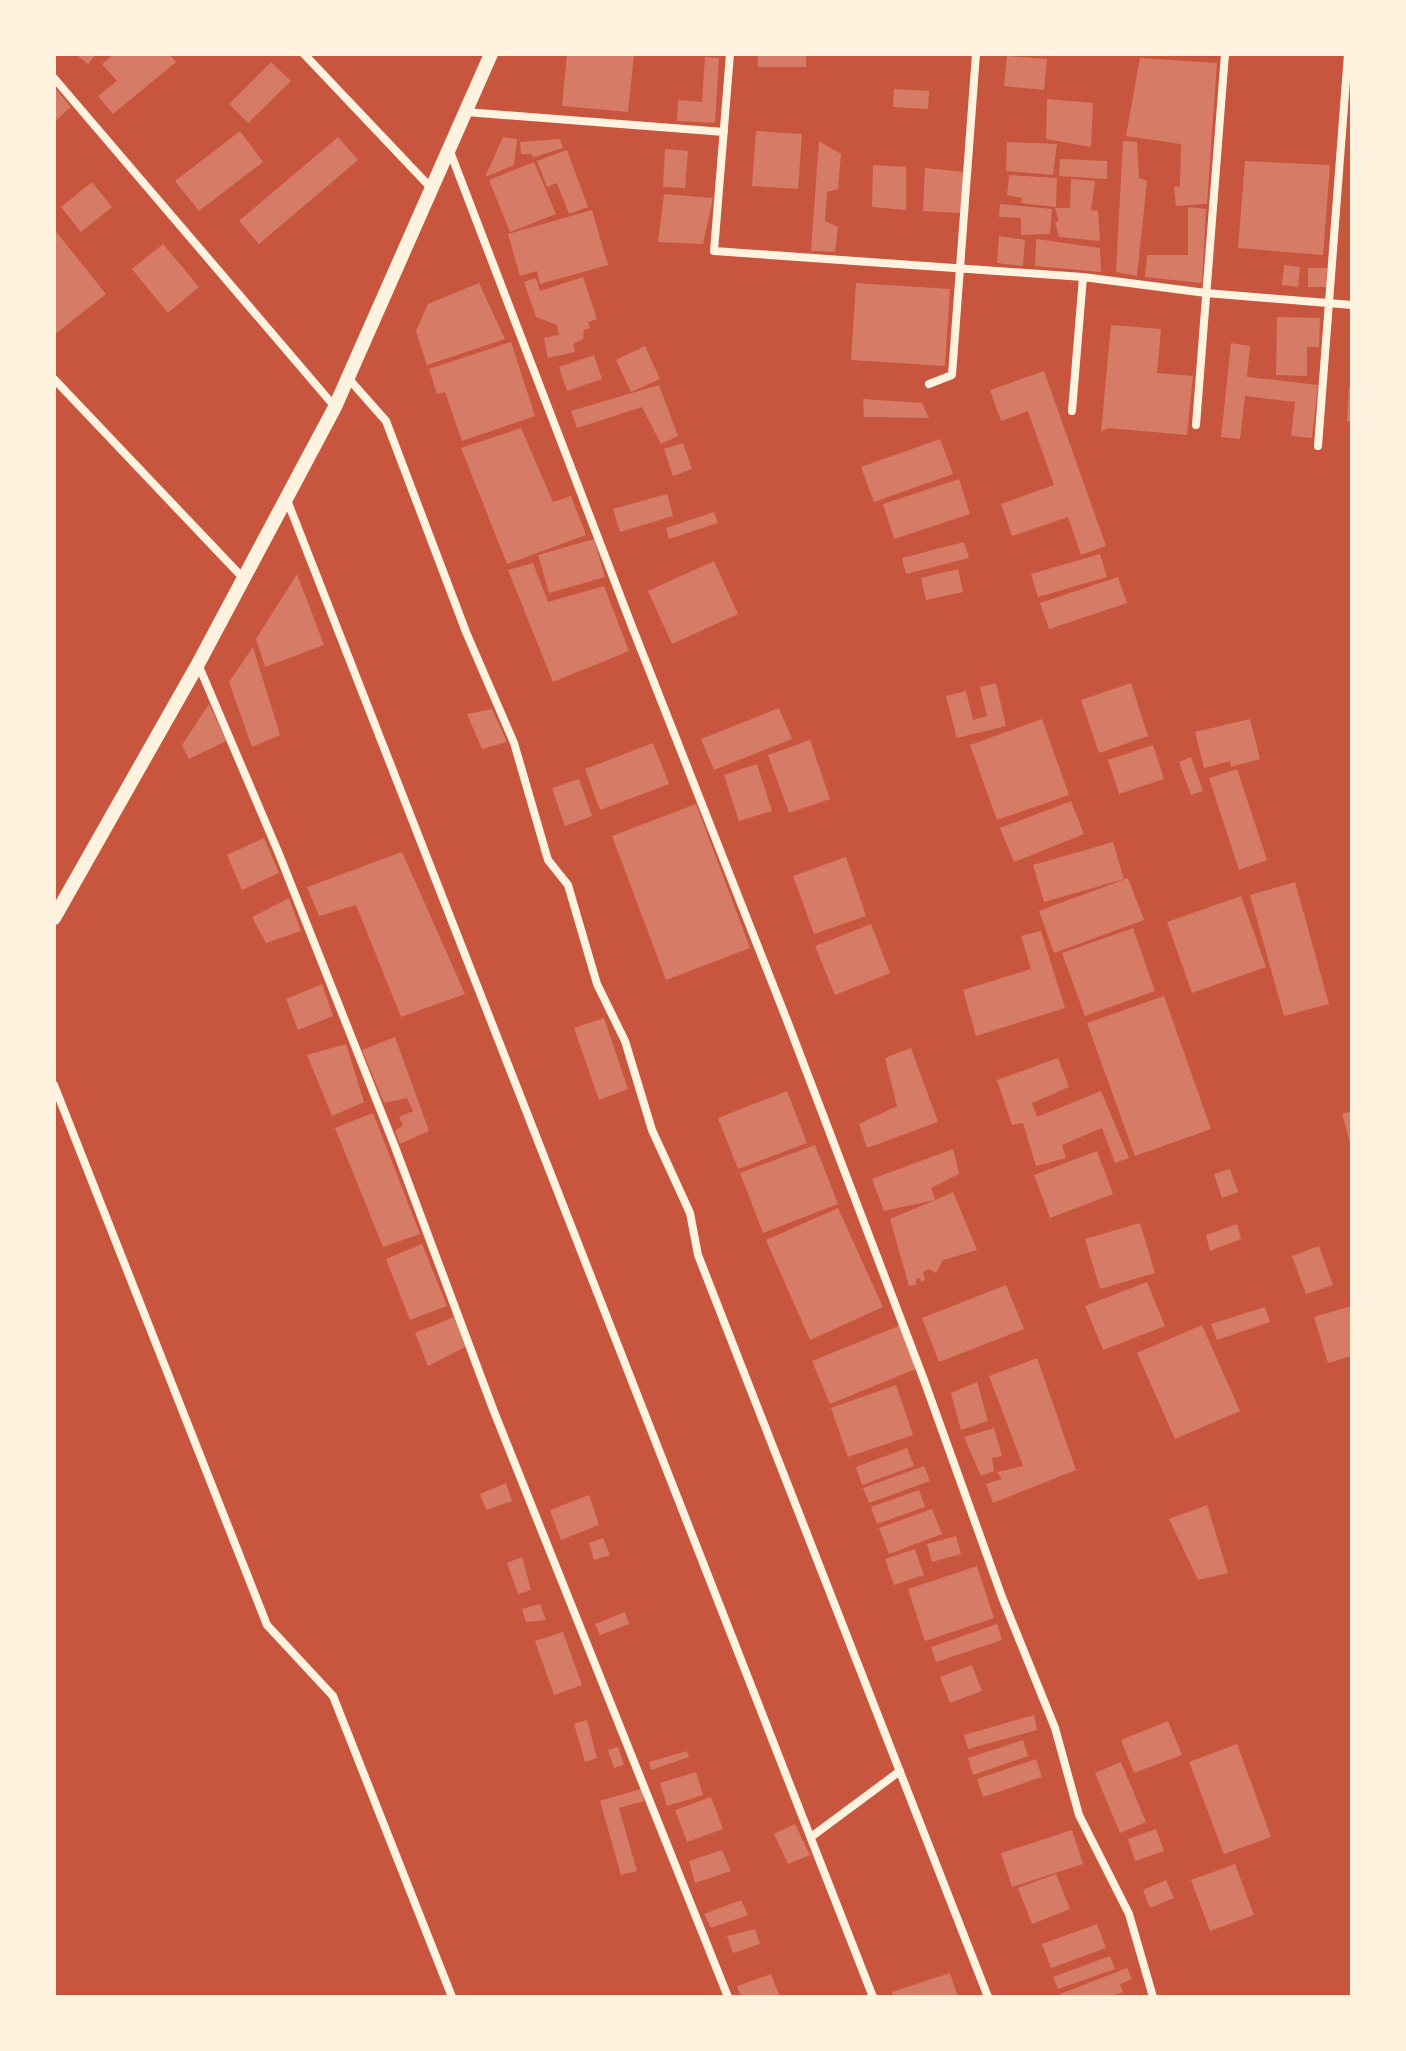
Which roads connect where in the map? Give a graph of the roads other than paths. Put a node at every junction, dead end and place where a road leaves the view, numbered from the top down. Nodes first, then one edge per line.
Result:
1 (304, 54) edge
2 (491, 54) edge
3 (730, 54) edge
4 (976, 54) edge
5 (1225, 54) edge
6 (1348, 54) edge
7 (54, 78) edge
8 (466, 112) junction
9 (724, 132) junction
10 (449, 149) junction
11 (432, 189) junction
12 (960, 268) junction
13 (1083, 277) junction
14 (1206, 293) junction
15 (1329, 302) junction
16 (1352, 305) edge
17 (348, 378) junction
18 (54, 379) edge
19 (929, 384) dead end
20 (335, 407) junction
21 (1072, 411) dead end
22 (1196, 425) dead end
23 (1318, 446) dead end
24 (287, 499) junction
25 (244, 579) junction
26 (198, 664) junction
27 (54, 918) edge
28 (54, 1085) edge
29 (900, 1771) junction
30 (811, 1837) junction
31 (452, 1997) edge
32 (728, 1997) edge
33 (873, 1997) edge
34 (988, 1997) edge
35 (1153, 1997) edge

1 - 11 street
2 - 8 main road
3 - 9 street
4 - 12 street
5 - 14 street
6 - 15 street
7 - 20 street
8 - 9 street
8 - 10 main road
9 - 12 street
10 - 11 main road
10 - 35 street
11 - 17 main road
12 - 13 street
12 - 19 street
13 - 14 street
13 - 21 street
14 - 15 street
14 - 22 street
15 - 16 street
15 - 23 street
17 - 20 main road
17 - 29 street
18 - 25 street
20 - 24 main road
24 - 25 main road
24 - 30 street
25 - 26 main road
26 - 27 main road
26 - 32 street
28 - 31 street
29 - 30 street
29 - 34 street
30 - 33 street

